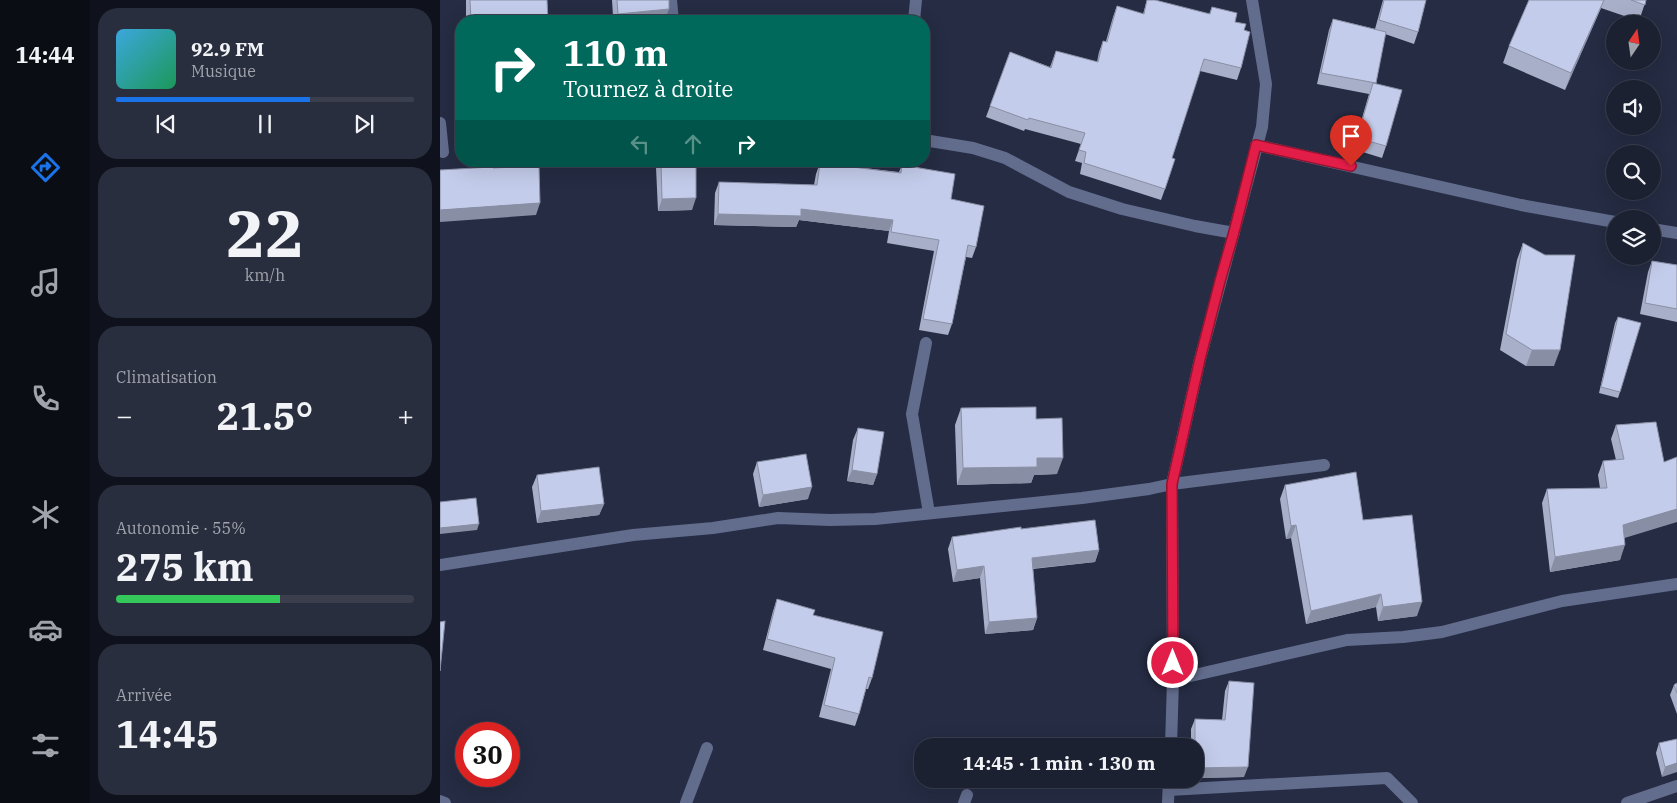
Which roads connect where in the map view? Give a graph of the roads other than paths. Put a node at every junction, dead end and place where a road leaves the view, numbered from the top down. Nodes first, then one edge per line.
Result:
1 (671, 0) edge
2 (916, 0) edge
3 (1252, 0) edge
4 (672, 15) edge
5 (915, 15) edge
6 (440, 123) edge
7 (930, 141) edge
8 (1256, 145) junction
9 (443, 152) dead end
10 (1606, 220) edge
11 (1661, 230) edge
12 (1234, 232) junction
13 (1677, 233) edge
14 (926, 343) dead end
15 (1324, 465) dead end
16 (1172, 484) junction
17 (929, 513) junction
18 (440, 565) edge
19 (1677, 584) edge
20 (1173, 680) junction
21 (1171, 738) edge
22 (707, 748) dead end
23 (1677, 786) edge
24 (1169, 791) edge
25 (440, 801) edge
26 (444, 803) edge
27 (686, 803) edge
28 (1412, 803) edge
29 (1627, 803) edge

1 - 4 street
2 - 5 street
3 - 8 street
6 - 9 street
7 - 12 street
8 - 10 street
8 - 12 street
11 - 13 street
12 - 16 street
14 - 17 street
15 - 16 street
16 - 17 street
16 - 20 street
17 - 18 street
19 - 20 street
20 - 21 street
22 - 27 street
23 - 29 street
24 - 28 street
25 - 26 street

